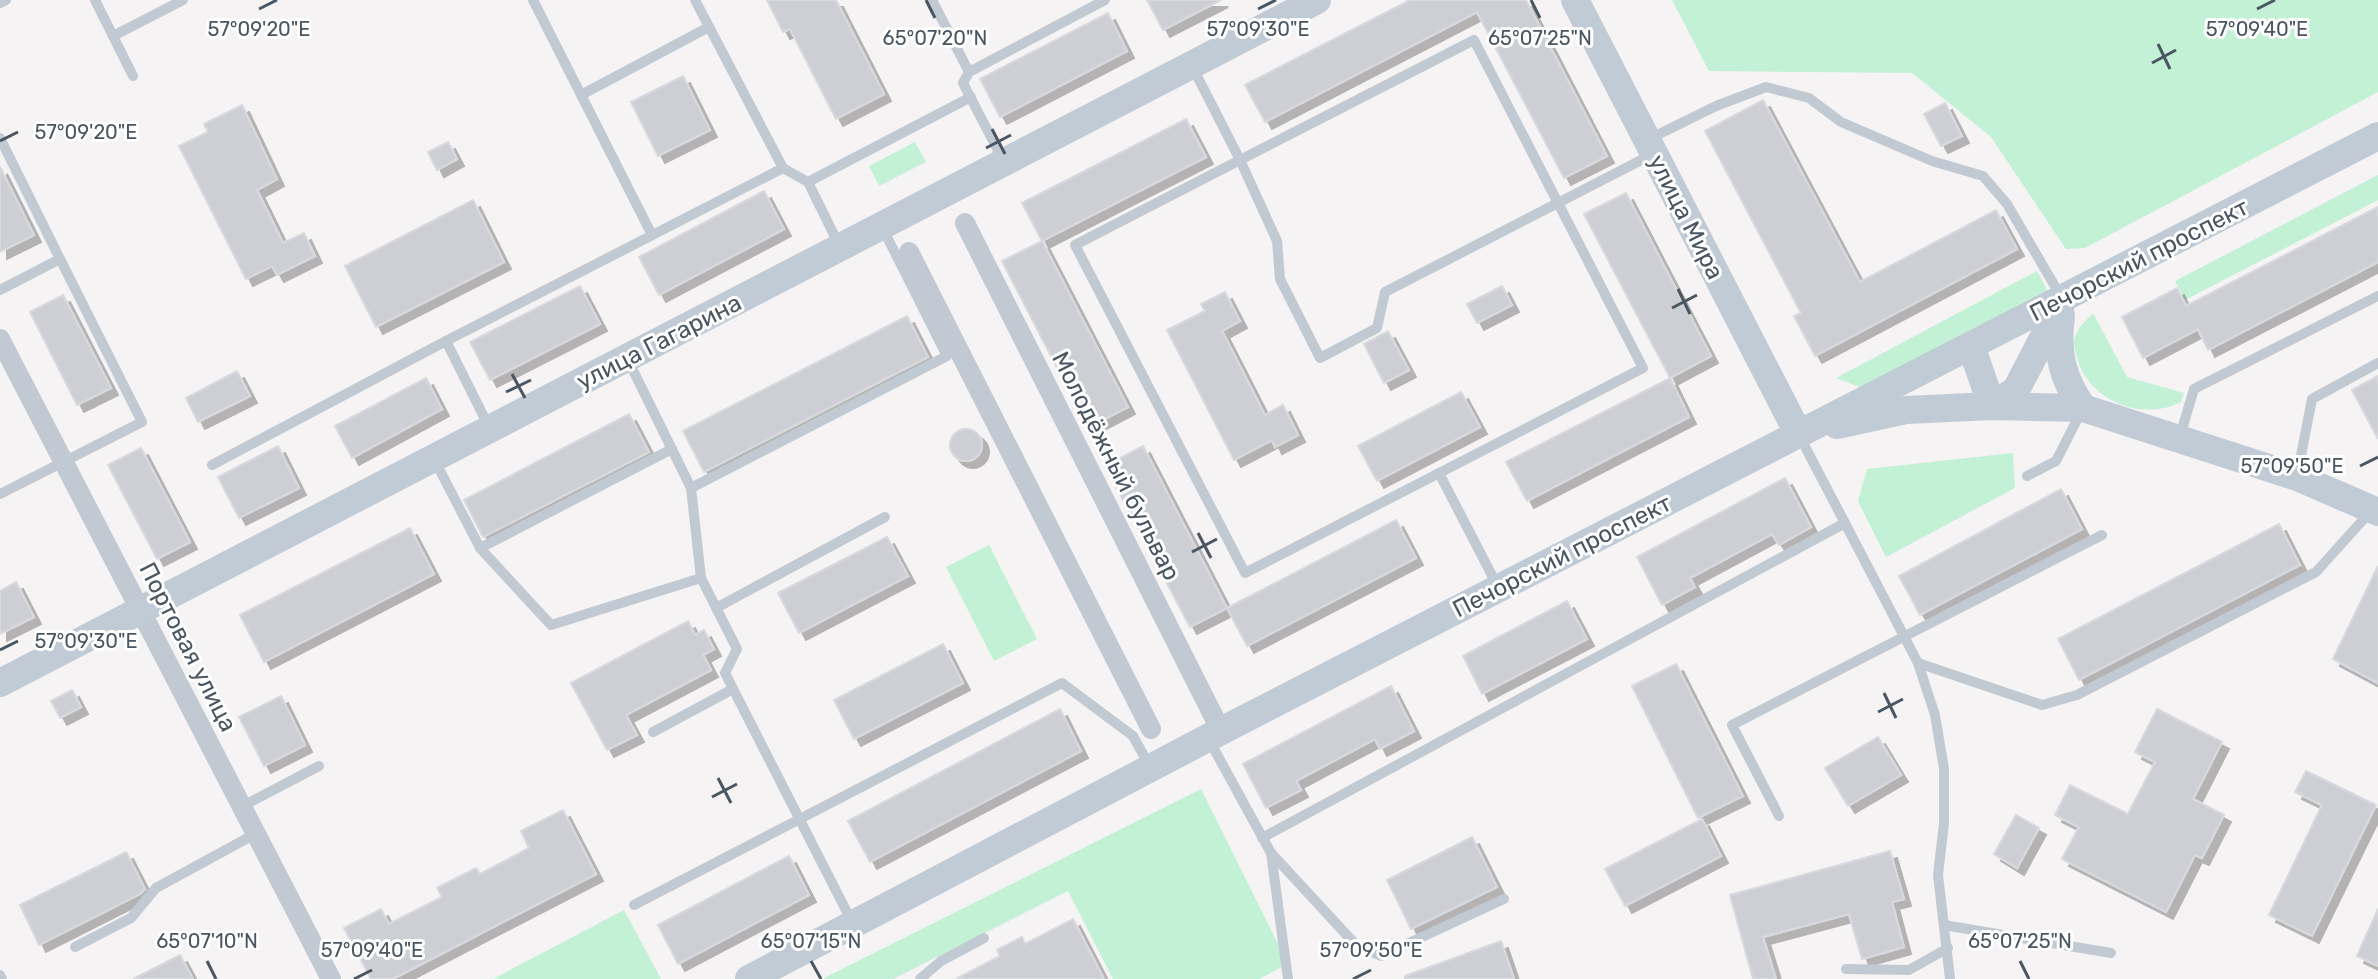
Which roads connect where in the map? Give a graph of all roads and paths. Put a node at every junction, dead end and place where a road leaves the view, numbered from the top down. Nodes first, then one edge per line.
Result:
1 (6, 0) edge
2 (95, 0) edge
3 (183, 0) edge
4 (533, 0) edge
5 (695, 0) edge
6 (932, 0) edge
7 (1105, 0) edge
8 (1575, 0) edge
9 (1309, 2) edge
10 (0, 3) edge
11 (709, 27) junction
12 (113, 36) junction
13 (1192, 66) junction
14 (969, 72) junction
15 (133, 76) dead end
16 (581, 95) junction
17 (971, 97) junction
18 (2378, 136) edge
19 (0, 138) edge
20 (1650, 147) junction
21 (1240, 160) junction
22 (1006, 164) junction
23 (783, 168) junction
24 (808, 182) junction
25 (1558, 203) junction
26 (965, 223) dead end
27 (882, 228) junction
28 (652, 235) junction
29 (841, 249) junction
30 (909, 252) dead end
31 (60, 259) junction
32 (0, 290) edge
33 (2378, 296) edge
34 (2063, 300) junction
35 (0, 339) edge
36 (446, 341) junction
37 (1971, 346) junction
38 (627, 358) junction
39 (2378, 363) edge
40 (1925, 369) junction
41 (1981, 375) junction
42 (2019, 384) junction
43 (1992, 406) junction
44 (2083, 408) junction
45 (490, 429) junction
46 (1798, 433) junction
47 (2179, 438) junction
48 (672, 449) junction
49 (433, 459) junction
50 (63, 462) junction
51 (212, 465) dead end
52 (1439, 473) junction
53 (2027, 476) dead end
54 (2297, 477) junction
55 (691, 488) junction
56 (0, 494) edge
57 (2376, 508) edge
58 (885, 517) dead end
59 (1845, 523) junction
60 (2102, 535) dead end
61 (480, 548) junction
62 (701, 578) junction
63 (1499, 589) junction
64 (716, 608) junction
65 (139, 609) junction
66 (1905, 638) junction
67 (1918, 663) junction
68 (0, 683) edge
69 (733, 689) junction
70 (1151, 729) dead end
71 (653, 732) dead end
72 (1215, 734) junction
73 (319, 766) dead end
74 (1150, 768) junction
75 (241, 807) junction
76 (1779, 816) dead end
77 (799, 818) junction
78 (255, 834) junction
79 (1262, 838) junction
80 (1271, 853) junction
81 (1504, 899) dead end
82 (634, 905) dead end
83 (853, 924) junction
84 (1944, 925) junction
85 (984, 938) dead end
86 (75, 947) dead end
87 (1948, 948) junction
88 (2111, 953) dead end
89 (1846, 969) dead end
90 (331, 979) edge
91 (749, 979) edge
92 (920, 979) edge
93 (1288, 979) edge
94 (1950, 979) edge

1 - 10 lane
2 - 12 lane
3 - 12 lane
4 - 16 lane
5 - 11 lane
6 - 14 lane
7 - 14 lane
8 - 20 main road, улица Мира
9 - 13 main road, улица Гагарина
11 - 16 lane
11 - 23 lane
12 - 15 lane
13 - 21 lane
13 - 22 main road, улица Гагарина
14 - 17 lane
16 - 28 lane
17 - 22 lane
17 - 24 lane
18 - 34 main road, Печорский проспект
19 - 31 lane
20 - 25 lane
20 - 34 lane
20 - 46 main road, улица Мира
21 - 25 lane
21 - 25 lane
21 - 52 lane
22 - 27 main road, улица Гагарина
23 - 24 lane
23 - 28 lane
24 - 29 lane
25 - 52 lane
26 - 72 street, Молодёжный бульвар
27 - 29 main road, улица Гагарина
27 - 55 lane
28 - 36 lane
29 - 38 main road, улица Гагарина
30 - 70 street
31 - 32 lane
31 - 50 lane
33 - 47 lane
34 - 37 main road, Печорский проспект
34 - 42 main road
34 - 44 main road
35 - 50 street, Портовая улица
36 - 45 lane
36 - 51 lane
37 - 40 main road, Печорский проспект
37 - 41 main road
38 - 45 main road, улица Гагарина
38 - 48 lane
39 - 54 lane
40 - 41 main road
40 - 46 main road, Печорский проспект
41 - 42 main road
41 - 43 main road
42 - 43 main road
42 - 44 main road
43 - 44 main road
43 - 46 main road
44 - 47 main road
44 - 53 lane
45 - 49 main road, улица Гагарина
46 - 59 lane
46 - 63 main road, Печорский проспект
47 - 54 main road
48 - 55 lane
48 - 61 lane
49 - 61 lane
49 - 65 main road, улица Гагарина
50 - 56 lane
50 - 65 street, Портовая улица
52 - 63 lane
54 - 57 main road
55 - 62 lane
57 - 67 lane
58 - 64 lane
59 - 66 lane
59 - 79 lane
60 - 66 lane
61 - 62 lane
62 - 64 lane
63 - 72 main road, Печорский проспект
64 - 69 lane
65 - 68 main road, улица Гагарина
65 - 75 street, Портовая улица
66 - 67 lane
66 - 76 lane
67 - 84 lane
69 - 71 lane
69 - 77 lane
72 - 74 main road, Печорский проспект
72 - 79 lane
73 - 75 lane
74 - 77 lane
74 - 83 main road, Печорский проспект
75 - 78 street, Портовая улица
77 - 82 lane
77 - 83 lane
78 - 86 lane
78 - 90 street, Портовая улица
79 - 80 lane
80 - 81 lane
80 - 93 lane
83 - 91 main road, Печорский проспект
84 - 87 lane
84 - 88 lane
85 - 92 lane
87 - 89 lane
87 - 94 lane

